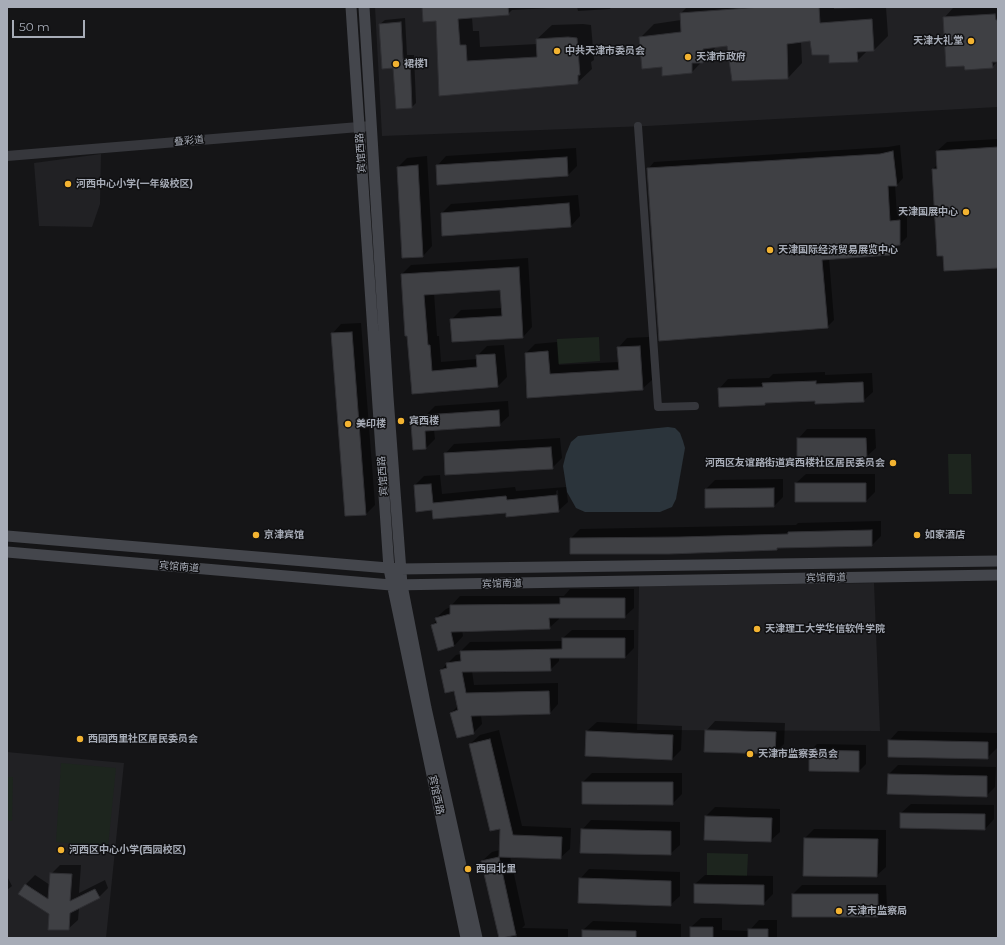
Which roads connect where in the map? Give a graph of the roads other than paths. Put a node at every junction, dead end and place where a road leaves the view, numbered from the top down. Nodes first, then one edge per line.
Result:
1 (351, 7) edge
2 (364, 7) edge
3 (371, 126) junction
4 (638, 126) dead end
5 (359, 127) junction
6 (7, 156) edge
7 (695, 406) dead end
8 (7, 536) edge
9 (7, 552) edge
10 (998, 561) edge
11 (389, 569) junction
12 (400, 569) junction
13 (998, 575) edge
14 (397, 585) junction
15 (466, 938) edge
16 (476, 938) edge

1 - 5 main road, 宾馆西路
2 - 3 main road, 宾馆西路
3 - 5 street, 叠彩道
3 - 12 main road, 宾馆西路
4 - 7 street
5 - 6 street, 叠彩道
5 - 11 main road, 宾馆西路
8 - 11 main road, 宾馆南道
9 - 14 main road, 宾馆南道
10 - 12 main road, 宾馆南道
11 - 12 main road, 宾馆南道
11 - 14 main road, 宾馆西路
12 - 14 main road, 宾馆西路
13 - 14 main road, 宾馆南道
14 - 15 main road, 宾馆西路
14 - 16 main road, 宾馆西路

